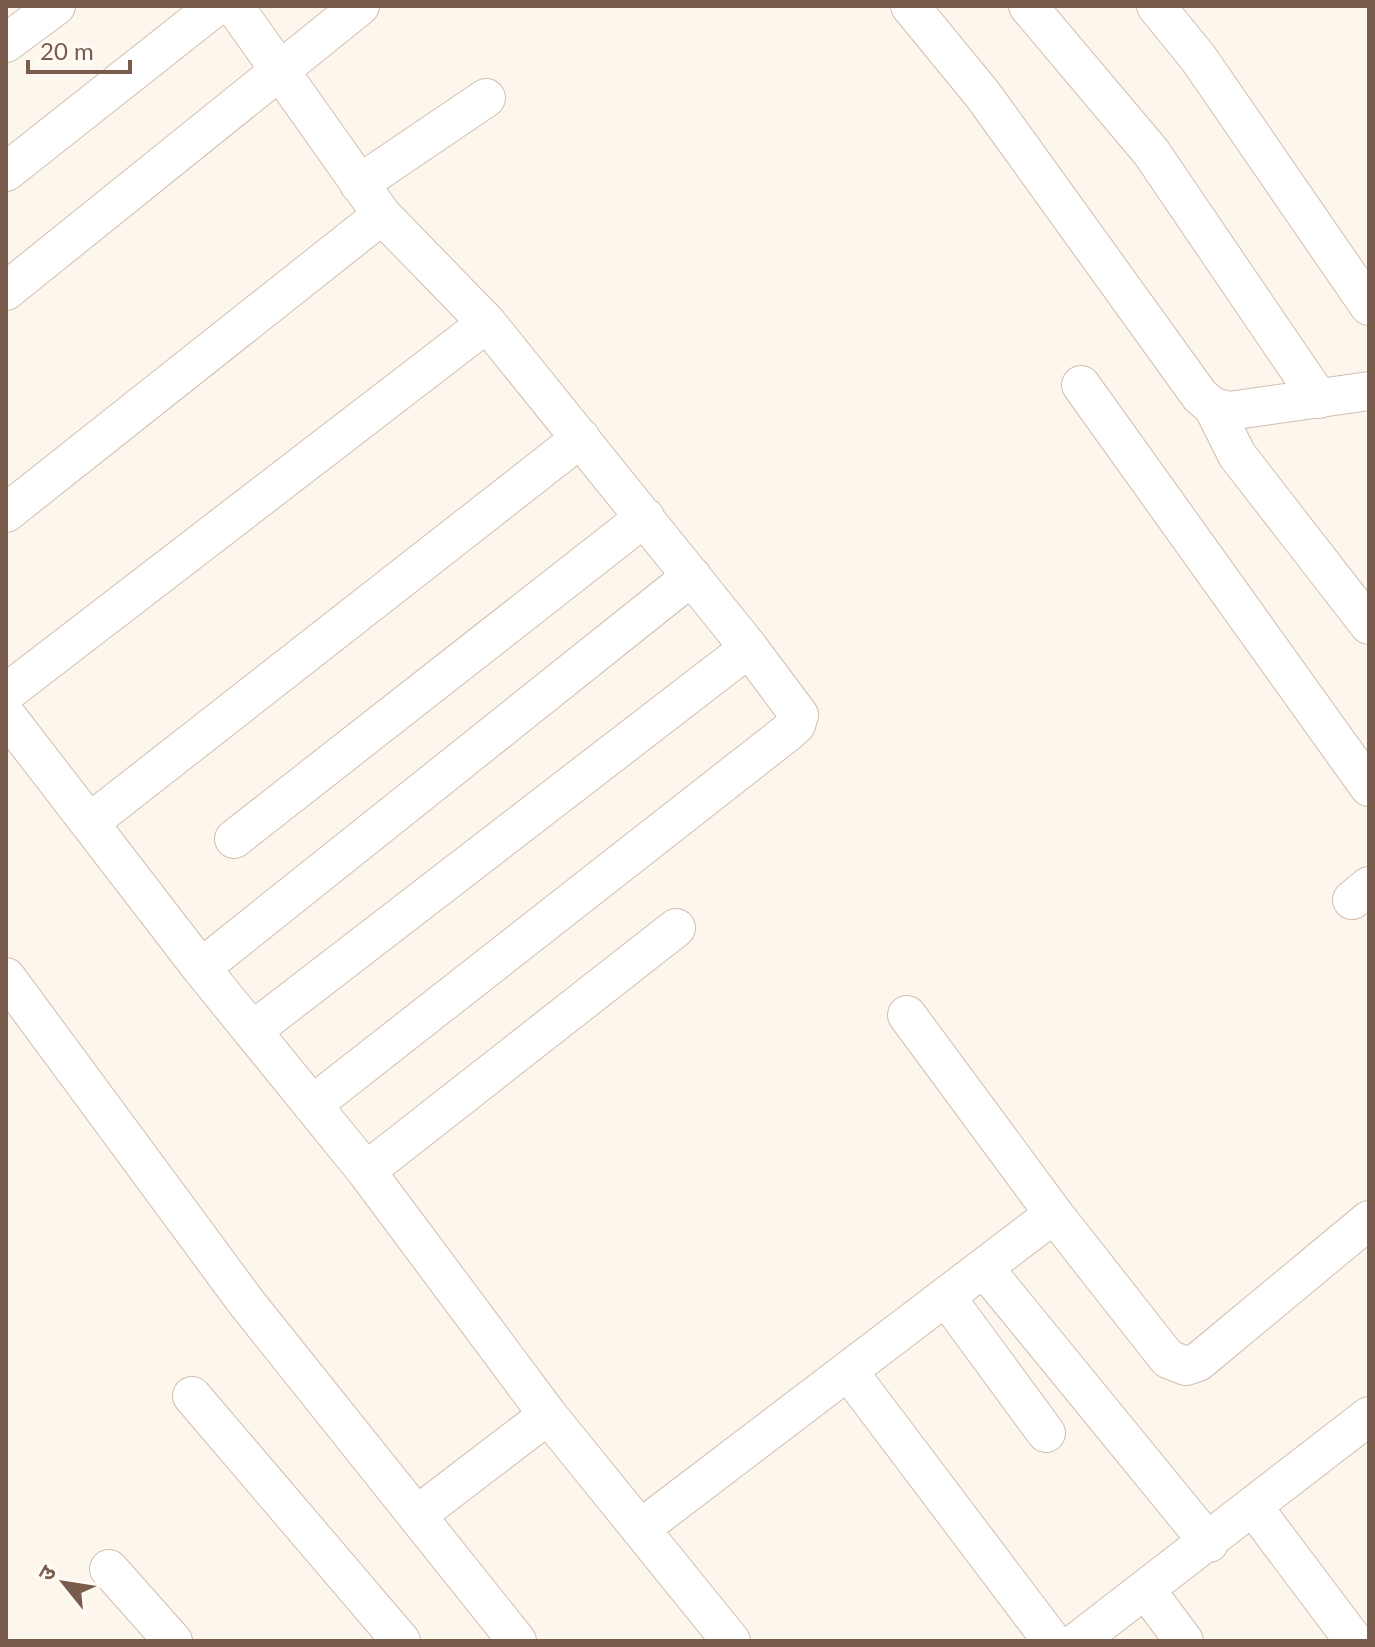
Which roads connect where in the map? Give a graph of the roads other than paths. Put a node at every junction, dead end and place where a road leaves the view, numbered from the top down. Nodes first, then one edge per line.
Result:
1 (56, 6) edge
2 (216, 6) edge
3 (234, 6) edge
4 (360, 6) edge
5 (910, 6) edge
6 (1028, 6) edge
7 (1156, 6) edge
8 (6, 43) edge
9 (279, 71) junction
10 (486, 98) dead end
11 (6, 172) edge
12 (359, 184) junction
13 (382, 215) junction
14 (6, 291) edge
15 (1369, 306) edge
16 (487, 323) junction
17 (1081, 385) dead end
18 (1369, 391) edge
19 (1319, 399) junction
20 (1213, 407) junction
21 (581, 438) junction
22 (6, 513) edge
23 (645, 517) junction
24 (692, 576) junction
25 (1369, 625) edge
26 (749, 648) junction
27 (6, 693) edge
28 (6, 715) edge
29 (1369, 787) edge
30 (89, 823) junction
31 (234, 839) dead end
32 (676, 928) dead end
33 (201, 968) junction
34 (6, 977) edge
35 (907, 1015) dead end
36 (252, 1031) junction
37 (312, 1105) junction
38 (366, 1171) junction
39 (1054, 1214) junction
40 (1369, 1220) edge
41 (984, 1268) junction
42 (946, 1297) junction
43 (848, 1371) junction
44 (192, 1396) dead end
45 (548, 1415) junction
46 (1046, 1433) dead end
47 (1362, 1436) edge
48 (1254, 1508) junction
49 (417, 1515) junction
50 (640, 1529) junction
51 (1209, 1543) junction
52 (109, 1569) dead end
53 (1146, 1590) junction
54 (509, 1638) edge
55 (173, 1641) edge
56 (401, 1641) edge
57 (731, 1641) edge
58 (1052, 1641) edge
59 (1078, 1641) edge
60 (1184, 1641) edge
61 (1354, 1641) edge

1 - 8 street
2 - 11 street
3 - 9 street
4 - 9 street
5 - 20 street
6 - 19 street
7 - 15 street
9 - 12 street
9 - 14 street
10 - 12 street
12 - 13 street
13 - 16 street
13 - 22 street
16 - 21 street
16 - 27 street
17 - 29 street
18 - 19 street
19 - 20 street
20 - 25 street
21 - 23 street
21 - 30 street
23 - 24 street
23 - 31 street
24 - 26 street
24 - 33 street
26 - 36 street
26 - 37 street
28 - 30 street
30 - 33 street
32 - 38 street
33 - 36 street
34 - 49 street
35 - 39 street
36 - 37 street
37 - 38 street
38 - 45 street
39 - 40 street
39 - 41 street
41 - 42 street
41 - 51 street
42 - 43 street
42 - 46 street
43 - 50 street
43 - 58 street
44 - 56 street
45 - 49 street
45 - 50 street
47 - 48 street
48 - 51 street
48 - 61 street
49 - 54 street
50 - 57 street
51 - 53 street
52 - 55 street
53 - 59 street
53 - 60 street

